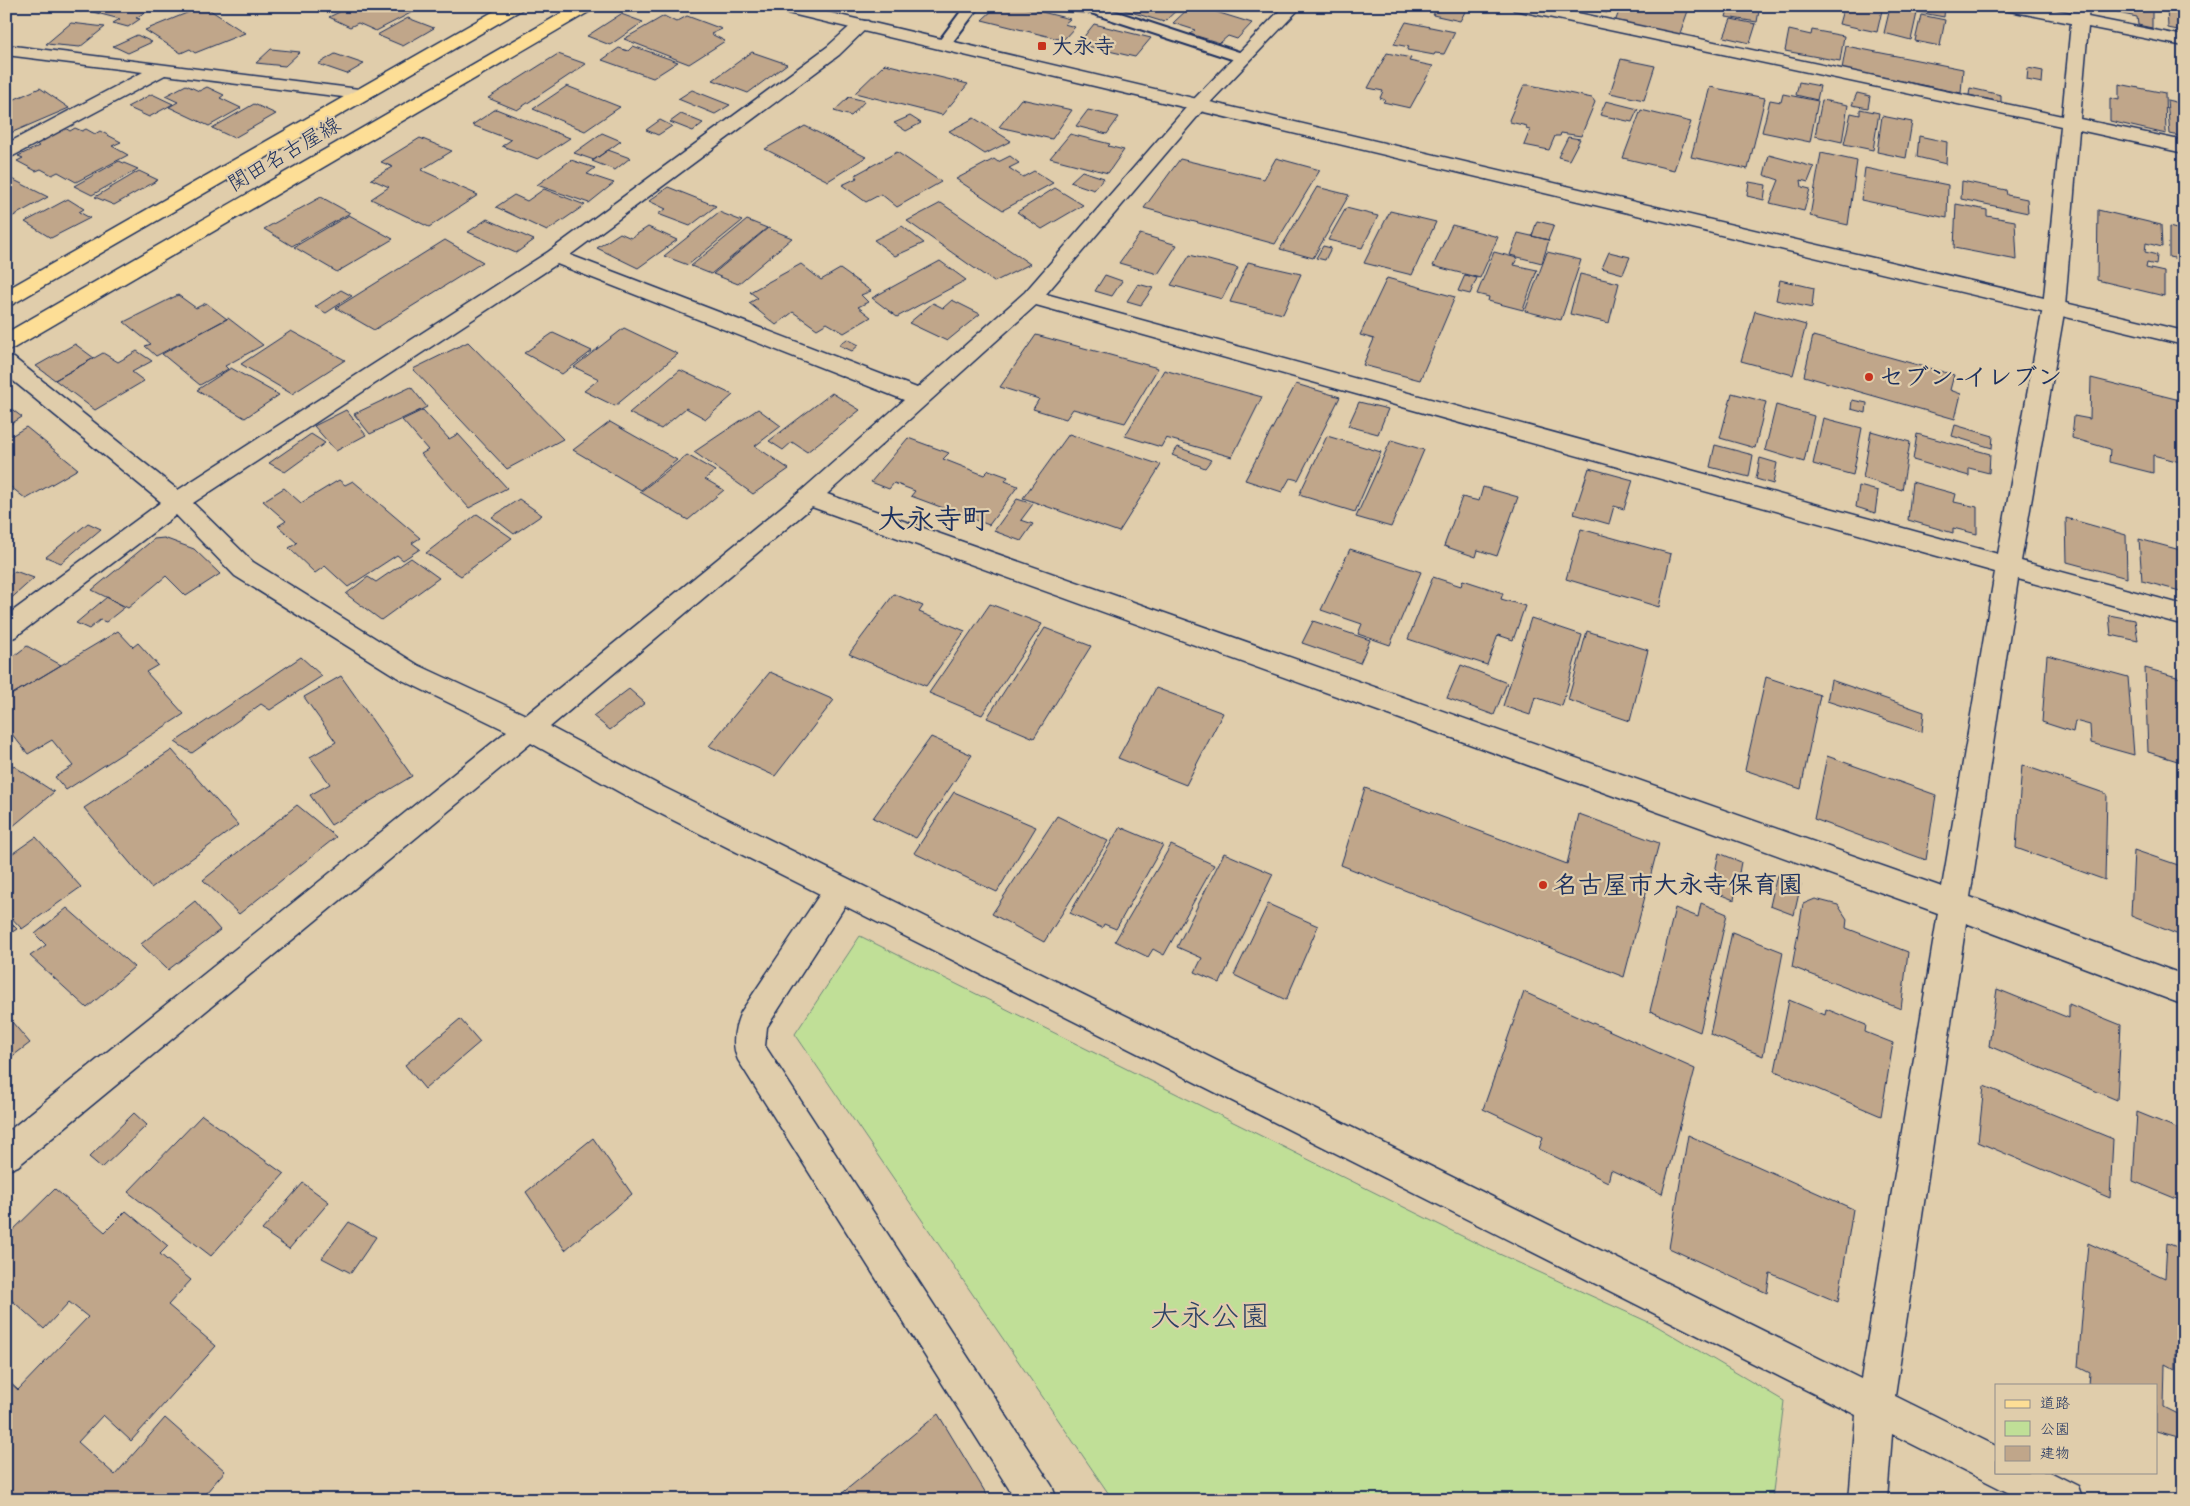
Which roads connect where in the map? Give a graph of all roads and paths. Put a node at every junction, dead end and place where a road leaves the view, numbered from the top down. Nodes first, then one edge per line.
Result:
1 (515, 6) edge
2 (586, 6) edge
3 (779, 6) edge
4 (973, 6) edge
5 (1064, 6) edge
6 (1294, 6) edge
7 (1520, 6) edge
8 (2010, 6) edge
9 (2081, 13) edge
10 (862, 25) junction
11 (2184, 41) edge
12 (943, 45) junction
13 (6, 50) edge
14 (1243, 58) junction
15 (159, 71) junction
16 (358, 94) junction
17 (1197, 106) junction
18 (2071, 123) junction
19 (2184, 147) edge
20 (6, 152) edge
21 (555, 256) junction
22 (1032, 297) junction
23 (6, 299) edge
24 (2054, 307) junction
25 (2184, 338) edge
26 (6, 343) edge
27 (6, 362) edge
28 (921, 398) junction
29 (809, 497) junction
30 (177, 502) junction
31 (2008, 566) junction
32 (2184, 615) edge
33 (6, 630) edge
34 (529, 729) junction
35 (840, 888) junction
36 (1954, 905) junction
37 (2184, 990) edge
38 (6, 1154) edge
39 (1875, 1405) junction
40 (1995, 1465) edge
41 (2013, 1474) edge
42 (1038, 1500) edge
43 (1868, 1500) edge
44 (2064, 1500) edge

1 - 16 main road, 関田名古屋線
2 - 26 main road, 関田名古屋線
3 - 10 street
4 - 12 lane
5 - 14 lane
6 - 14 street
7 - 18 street
8 - 9 street
9 - 11 street
9 - 18 street
10 - 12 street
10 - 21 street
12 - 17 street
13 - 15 street
14 - 17 street
15 - 16 street
15 - 20 street
16 - 23 main road, 関田名古屋線
17 - 22 street
17 - 24 street
18 - 19 street
18 - 24 street
21 - 28 street
21 - 30 street
22 - 28 street
22 - 31 street
24 - 25 street
24 - 31 street
27 - 30 street
28 - 29 street
29 - 34 street
29 - 36 street
30 - 33 street
30 - 34 street
31 - 32 street
31 - 36 street
34 - 35 street
34 - 38 street
35 - 39 street
35 - 42 street
36 - 37 street
36 - 39 street
39 - 40 street
39 - 43 street
41 - 44 street

